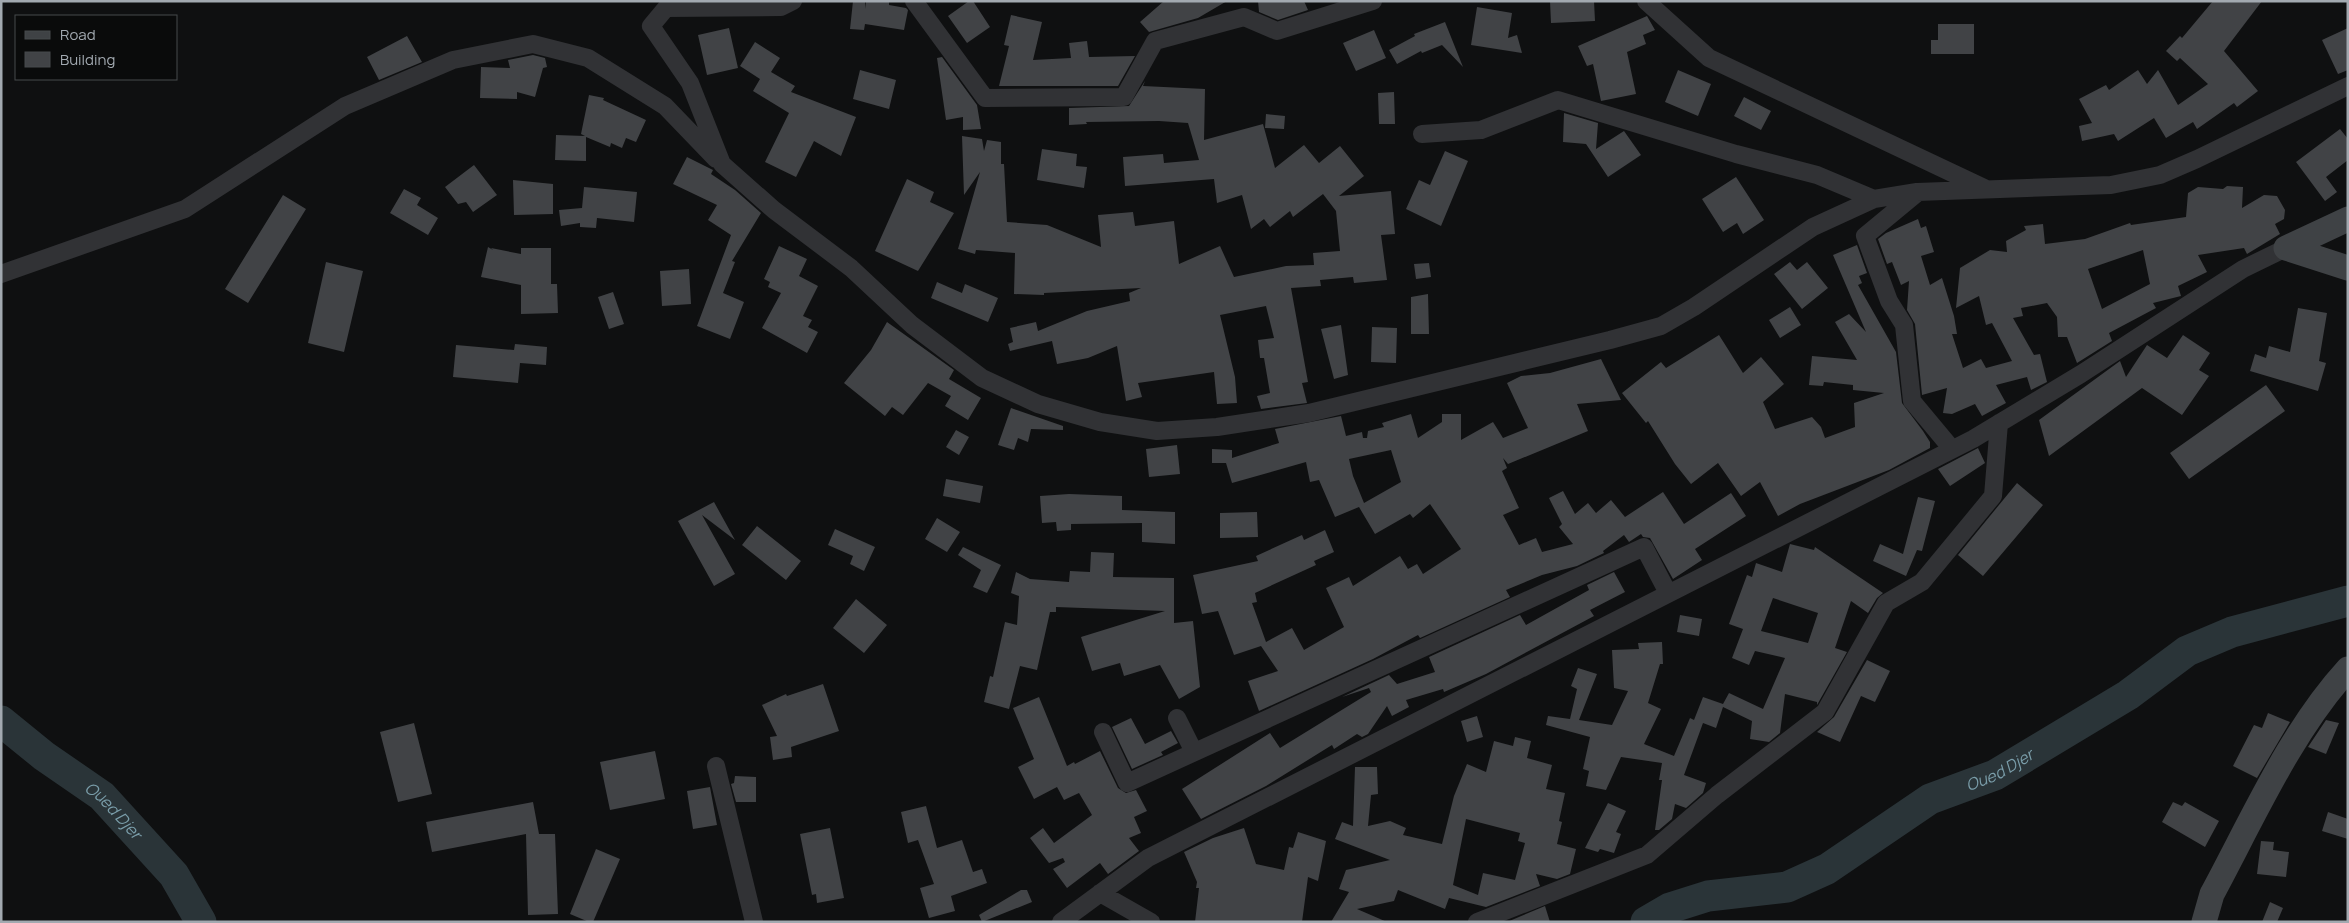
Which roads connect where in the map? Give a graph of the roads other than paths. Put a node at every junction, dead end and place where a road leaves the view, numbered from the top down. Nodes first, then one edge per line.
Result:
1 (793, 1) edge
2 (914, 1) edge
3 (1373, 1) edge
4 (1646, 1) edge
5 (2348, 86) edge
6 (1422, 134) dead end
7 (722, 164) junction
8 (1987, 189) junction
9 (1917, 192) junction
10 (1874, 199) junction
11 (2348, 219) edge
12 (2286, 248) junction
13 (2348, 268) edge
14 (1, 274) edge
15 (1999, 423) junction
16 (1952, 449) junction
17 (1668, 593) junction
18 (2348, 669) edge
19 (1177, 718) dead end
20 (1103, 732) dead end
21 (1194, 752) junction
22 (716, 766) dead end
23 (1100, 893) junction
24 (754, 922) edge
25 (1061, 922) edge
26 (1151, 922) edge
27 (1476, 922) edge
28 (2204, 922) edge

1 - 7 street
2 - 3 street
4 - 8 street
5 - 8 street
6 - 10 street
7 - 10 street
7 - 14 street
8 - 9 street
9 - 10 street
9 - 16 street
11 - 12 street
12 - 13 street
12 - 15 street
15 - 16 street
15 - 27 street
16 - 17 street
17 - 21 street
17 - 23 street
18 - 28 street
19 - 21 street
20 - 21 street
22 - 24 street
23 - 25 street
23 - 26 street

